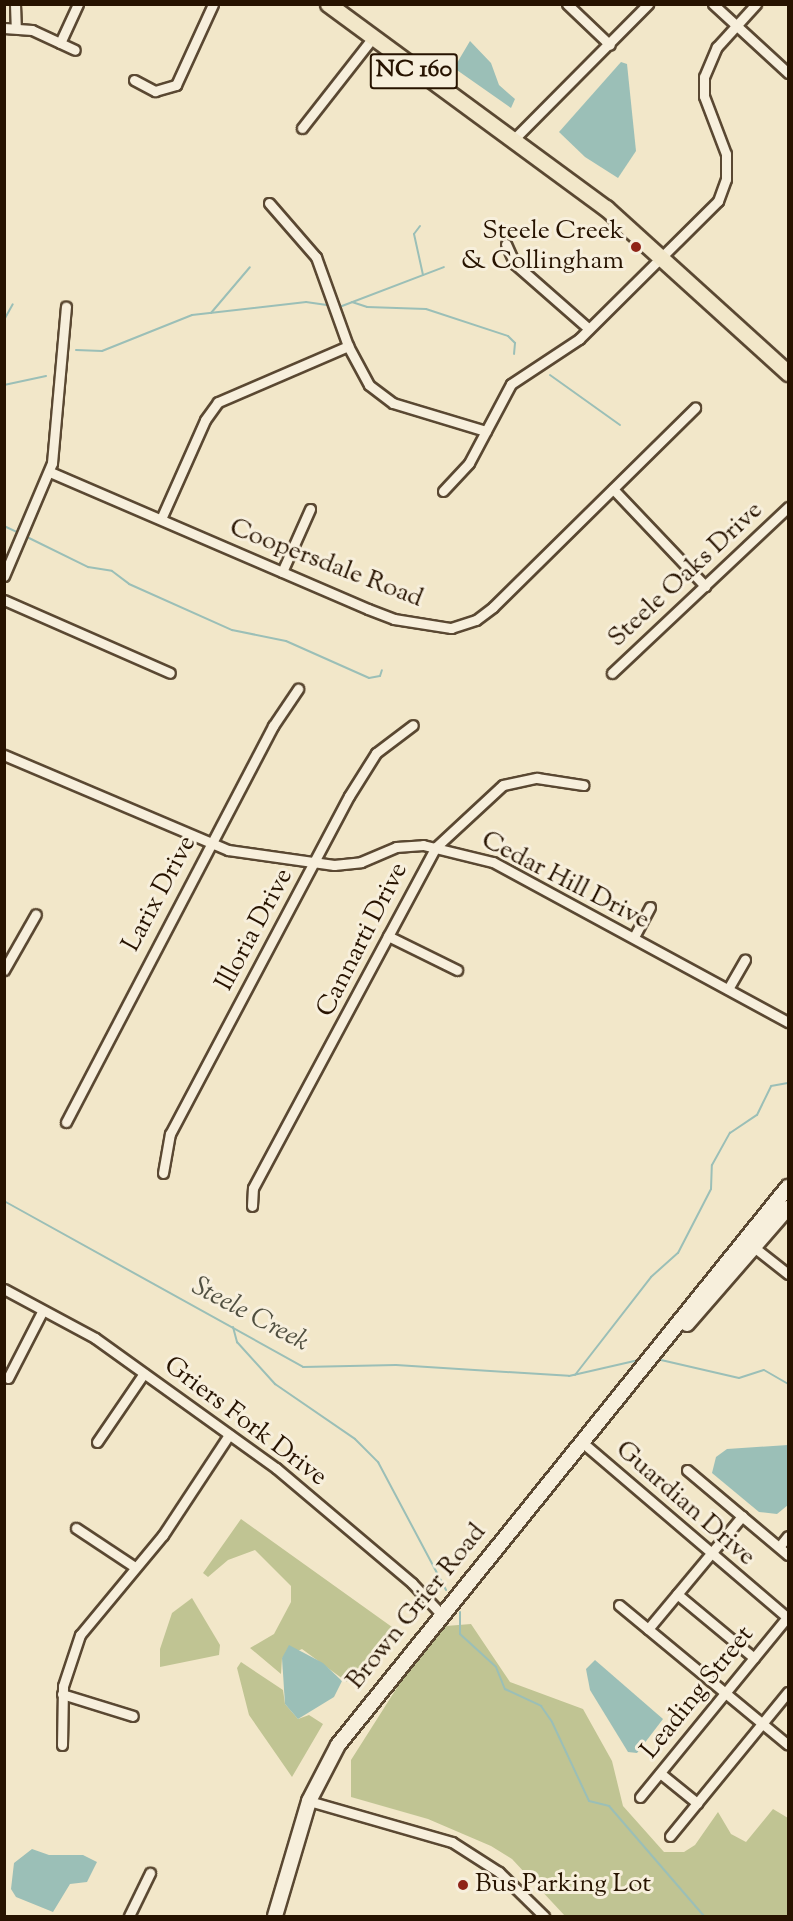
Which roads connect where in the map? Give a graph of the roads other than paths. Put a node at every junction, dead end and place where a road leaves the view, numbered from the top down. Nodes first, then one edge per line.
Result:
1 (15, 4) edge
2 (78, 4) edge
3 (213, 4) edge
4 (328, 4) edge
5 (567, 4) edge
6 (648, 4) edge
7 (713, 4) edge
8 (756, 4) edge
9 (16, 27) junction
10 (736, 27) junction
11 (4, 28) edge
12 (372, 40) junction
13 (60, 43) junction
14 (610, 45) junction
15 (75, 50) dead end
16 (789, 73) edge
17 (134, 80) dead end
18 (302, 128) dead end
19 (513, 140) junction
20 (269, 203) dead end
21 (506, 244) dead end
22 (661, 255) junction
23 (66, 307) dead end
24 (589, 329) junction
25 (348, 346) junction
26 (789, 373) edge
27 (695, 408) dead end
28 (486, 431) junction
29 (50, 472) junction
30 (613, 489) junction
31 (443, 490) dead end
32 (789, 507) edge
33 (310, 509) dead end
34 (161, 519) junction
35 (282, 572) junction
36 (4, 576) edge
37 (705, 586) junction
38 (4, 600) edge
39 (170, 673) dead end
40 (612, 673) dead end
41 (298, 689) dead end
42 (413, 725) dead end
43 (4, 755) edge
44 (583, 785) dead end
45 (211, 844) junction
46 (436, 847) junction
47 (314, 863) junction
48 (650, 907) dead end
49 (36, 914) dead end
50 (387, 936) junction
51 (634, 937) junction
52 (745, 959) dead end
53 (4, 970) edge
54 (457, 970) dead end
55 (728, 989) junction
56 (789, 1022) edge
57 (66, 1122) dead end
58 (163, 1173) dead end
59 (789, 1186) edge
60 (789, 1197) edge
61 (252, 1206) dead end
62 (789, 1208) edge
63 (755, 1248) junction
64 (789, 1274) edge
65 (4, 1289) edge
66 (44, 1310) junction
67 (652, 1360) junction
68 (144, 1373) junction
69 (8, 1378) dead end
70 (229, 1435) junction
71 (97, 1442) dead end
72 (583, 1443) junction
73 (687, 1470) dead end
74 (742, 1516) junction
75 (76, 1528) dead end
76 (789, 1536) edge
77 (779, 1547) junction
78 (710, 1555) junction
79 (789, 1555) edge
80 (135, 1567) junction
81 (677, 1594) junction
82 (619, 1605) dead end
83 (441, 1614) junction
84 (788, 1617) edge
85 (648, 1629) junction
86 (754, 1658) junction
87 (789, 1692) edge
88 (62, 1694) junction
89 (726, 1694) junction
90 (133, 1716) dead end
91 (762, 1724) junction
92 (62, 1745) dead end
93 (789, 1745) edge
94 (660, 1773) junction
95 (640, 1797) dead end
96 (309, 1801) junction
97 (697, 1803) junction
98 (670, 1836) dead end
99 (150, 1873) dead end
100 (129, 1917) edge
101 (275, 1917) edge
102 (544, 1917) edge

1 - 9 street
2 - 13 street
3 - 17 street
4 - 12 main road, NC 160
5 - 14 street
6 - 14 street
7 - 10 street
8 - 10 street
9 - 11 street
9 - 13 street
10 - 16 street
10 - 22 street
12 - 18 street
12 - 19 main road, NC 160
13 - 15 street
14 - 19 street
19 - 22 main road, NC 160
20 - 25 street
21 - 24 street
22 - 24 street
22 - 26 main road, NC 160
23 - 29 street
24 - 28 street
25 - 28 street
25 - 34 street
27 - 30 street, Coopersdale Road
28 - 31 street
29 - 34 street, Coopersdale Road
29 - 36 street
30 - 35 street, Coopersdale Road
30 - 37 street
32 - 37 street, Steele Oaks Drive
33 - 35 street
34 - 35 street, Coopersdale Road
37 - 40 street, Steele Oaks Drive
38 - 39 street
41 - 45 street, Larix Drive
42 - 47 street, Illoria Drive
43 - 45 street, Cedar Hill Drive
44 - 46 street, Cannarti Drive
45 - 47 street, Cedar Hill Drive
45 - 57 street, Larix Drive
46 - 47 street, Cedar Hill Drive
46 - 50 street, Cannarti Drive
46 - 51 street, Cedar Hill Drive
47 - 58 street, Illoria Drive
48 - 51 street
49 - 53 street
50 - 54 street
50 - 61 street, Cannarti Drive
51 - 55 street, Cedar Hill Drive
52 - 55 street
55 - 56 street, Cedar Hill Drive
59 - 67 main road, Brown Grier Road
60 - 63 main road
62 - 63 main road, Brown Grier Road
63 - 64 street
63 - 67 main road, Brown Grier Road
65 - 66 street, Griers Fork Drive
66 - 68 street, Griers Fork Drive
66 - 69 street
67 - 72 main road, Brown Grier Road
68 - 70 street, Griers Fork Drive
68 - 71 street
70 - 80 street
70 - 83 street, Griers Fork Drive
72 - 78 street, Guardian Drive
72 - 83 main road, Brown Grier Road
73 - 74 street
74 - 77 street
74 - 78 street
75 - 80 street
76 - 77 street
77 - 79 street
78 - 81 street
78 - 84 street, Guardian Drive
80 - 88 street
81 - 85 street
81 - 86 street
82 - 85 street
83 - 96 main road, Brown Grier Road
84 - 86 street, Leading Street
85 - 89 street
86 - 89 street, Leading Street
87 - 91 street
88 - 90 street
88 - 92 street
89 - 91 street
89 - 94 street, Leading Street
91 - 93 street
91 - 97 street
94 - 95 street, Leading Street
94 - 97 street
96 - 101 main road, Brown Grier Road
96 - 102 street
97 - 98 street
99 - 100 street

